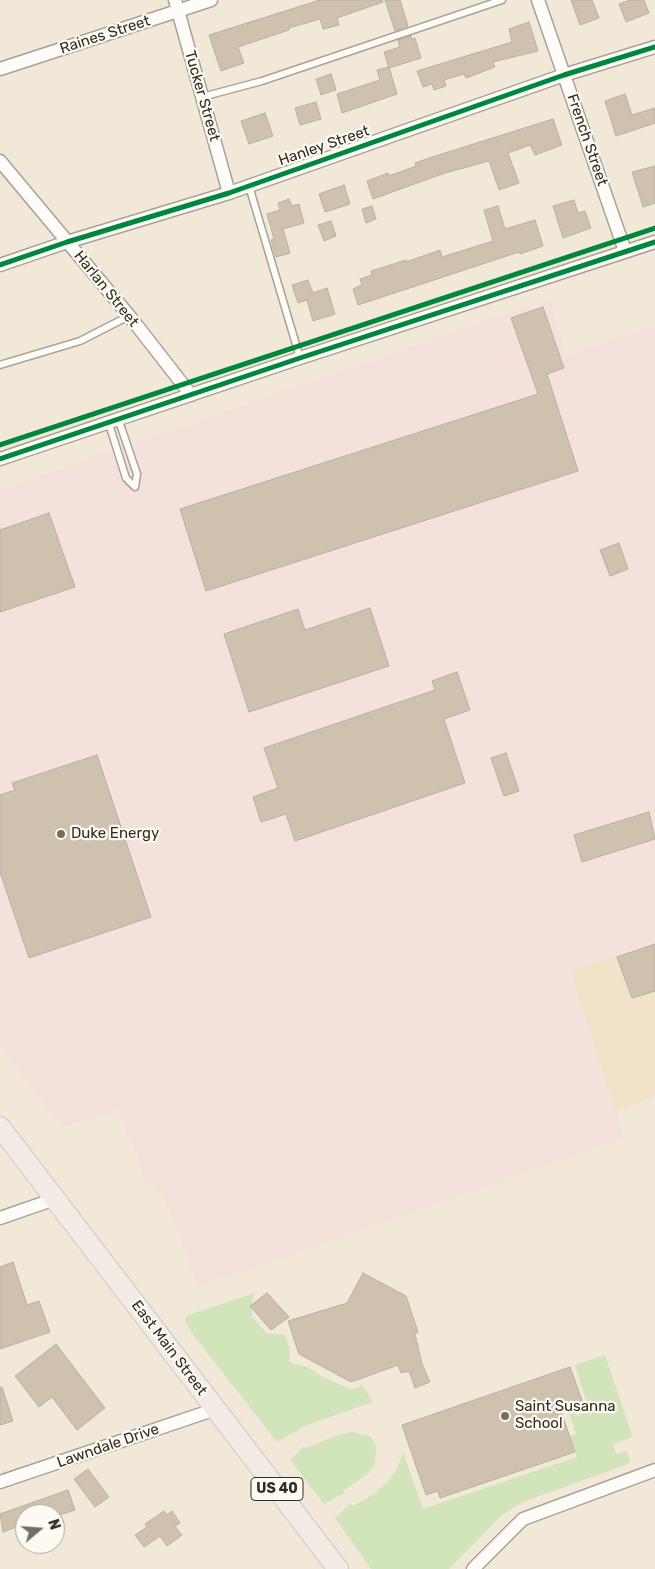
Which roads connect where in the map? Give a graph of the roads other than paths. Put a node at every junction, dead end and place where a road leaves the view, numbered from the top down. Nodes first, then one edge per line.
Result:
1 (211, 0) edge
2 (502, 0) edge
3 (538, 0) edge
4 (177, 5) edge
5 (655, 47) edge
6 (0, 69) edge
7 (564, 75) junction
8 (202, 98) junction
9 (0, 161) edge
10 (249, 186) junction
11 (229, 192) junction
12 (67, 242) junction
13 (655, 242) edge
14 (626, 251) junction
15 (0, 266) edge
16 (129, 316) junction
17 (300, 358) junction
18 (0, 365) edge
19 (191, 395) junction
20 (114, 423) junction
21 (0, 460) edge
22 (0, 1126) edge
23 (55, 1199) junction
24 (0, 1218) edge
25 (216, 1409) junction
26 (655, 1470) edge
27 (0, 1482) edge
28 (338, 1569) edge
29 (473, 1569) edge

1 - 4 street, Raines Street
2 - 8 lane
3 - 7 street, French Street
4 - 6 street, Raines Street
4 - 8 street, Tucker Street
5 - 7 street, Hanley Street
7 - 10 street, Hanley Street
7 - 14 street, French Street
8 - 11 street, Tucker Street
9 - 12 street, Harlan Street
10 - 11 street, Hanley Street
10 - 17 lane
11 - 12 street, Hanley Street
12 - 15 street, Hanley Street
12 - 16 street, Harlan Street
13 - 14 street
14 - 17 street
16 - 18 lane
16 - 19 street, Harlan Street
17 - 19 street
19 - 20 street
20 - 20 lane
20 - 21 street
22 - 23 main road, East Main Street / US 40
23 - 24 street
23 - 25 main road, East Main Street / US 40
25 - 27 street, Lawndale Drive
25 - 28 main road, East Main Street / US 40
26 - 29 street

